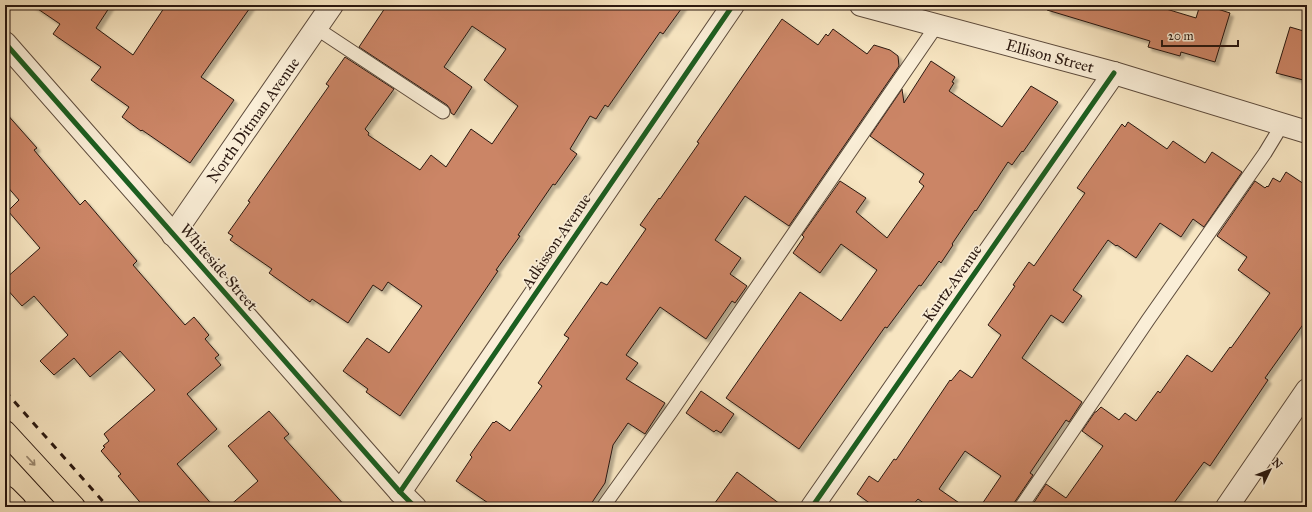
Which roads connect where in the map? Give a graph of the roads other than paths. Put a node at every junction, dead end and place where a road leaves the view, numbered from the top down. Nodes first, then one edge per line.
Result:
1 (332, 5) edge
2 (733, 5) edge
3 (861, 5) edge
4 (938, 25) junction
5 (316, 28) junction
6 (5, 43) edge
7 (1114, 73) junction
8 (443, 112) dead end
9 (1282, 125) junction
10 (1307, 132) edge
11 (173, 235) junction
12 (1307, 390) edge
13 (5, 432) edge
14 (5, 496) edge
15 (408, 500) edge
16 (15, 507) edge
17 (74, 507) edge
18 (603, 507) edge
19 (812, 507) edge
20 (1021, 507) edge
21 (1227, 507) edge

1 - 5 street, North Ditman Avenue
2 - 15 street, Adkisson Avenue
3 - 4 street, Ellison Street
4 - 7 street, Ellison Street
4 - 18 lane
5 - 8 lane
5 - 11 street, North Ditman Avenue
6 - 11 street, Whiteside Street
7 - 9 street, Ellison Street
7 - 19 street, Kurtz Avenue
9 - 10 street, Ellison Street
9 - 20 lane
11 - 15 street, Whiteside Street
12 - 21 street
13 -> 17 highway
14 - 16 highway

